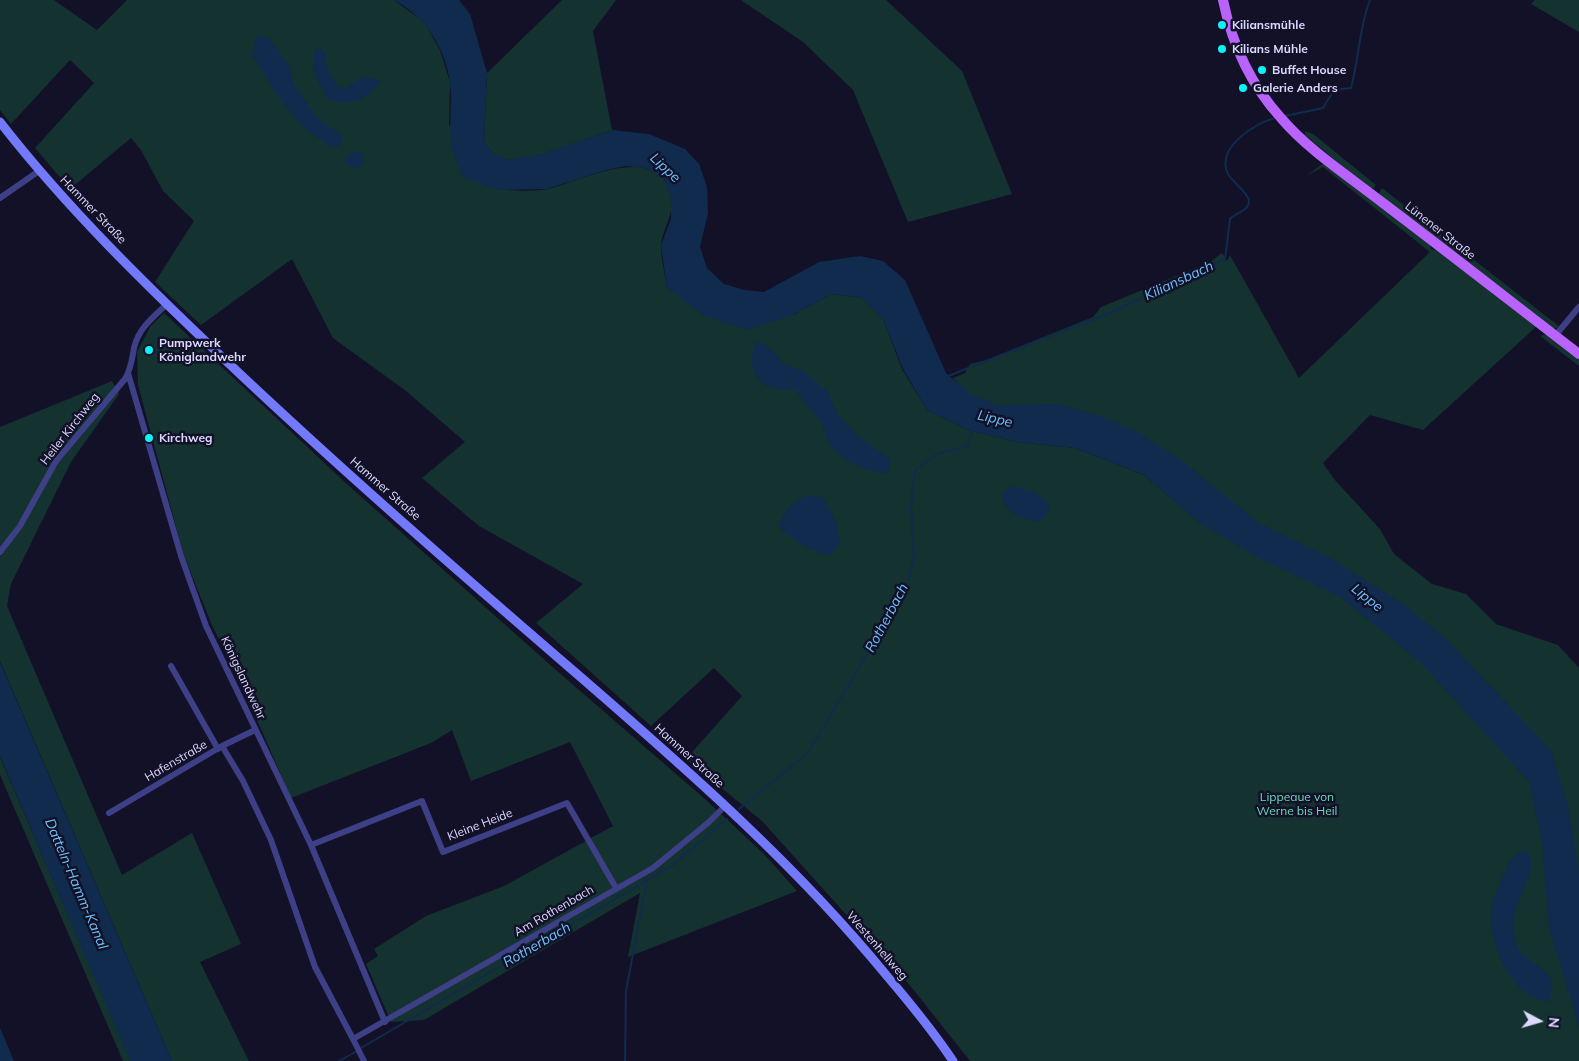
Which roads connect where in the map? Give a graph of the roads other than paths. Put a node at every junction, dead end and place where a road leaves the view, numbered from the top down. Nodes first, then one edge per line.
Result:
1 (1223, 0) edge
2 (0, 122) edge
3 (39, 171) junction
4 (0, 198) edge
5 (167, 304) junction
6 (1579, 307) edge
7 (1555, 336) junction
8 (1579, 354) edge
9 (128, 373) junction
10 (0, 552) edge
11 (171, 666) dead end
12 (255, 730) junction
13 (220, 748) junction
14 (725, 806) junction
15 (109, 812) dead end
16 (312, 845) junction
17 (774, 854) joint
18 (616, 888) junction
19 (385, 1022) junction
20 (353, 1039) junction
21 (364, 1061) edge
22 (953, 1061) edge

1 - 7 main road, Lünener Straße
2 - 3 main road, Hammer Straße
3 - 4 street
3 - 5 main road, Hammer Straße
5 - 9 street, Königslandwehr
5 - 14 main road, Hammer Straße
6 - 7 street
7 - 8 main road, Lünener Straße
9 - 10 street, Heiler Kirchweg
9 - 12 street, Königslandwehr
11 - 13 street
12 - 13 street, Hafenstraße
12 - 16 street, Königslandwehr
13 - 15 street, Hafenstraße
13 - 20 street
14 - 17 main road, Hammer Straße
14 - 18 street, Am Rothenbach
16 - 18 street, Kleine Heide
16 - 19 street, Königslandwehr
17 - 22 main road, Westenhellweg
18 - 19 street, Am Rothenbach
19 - 20 street
20 - 21 street

